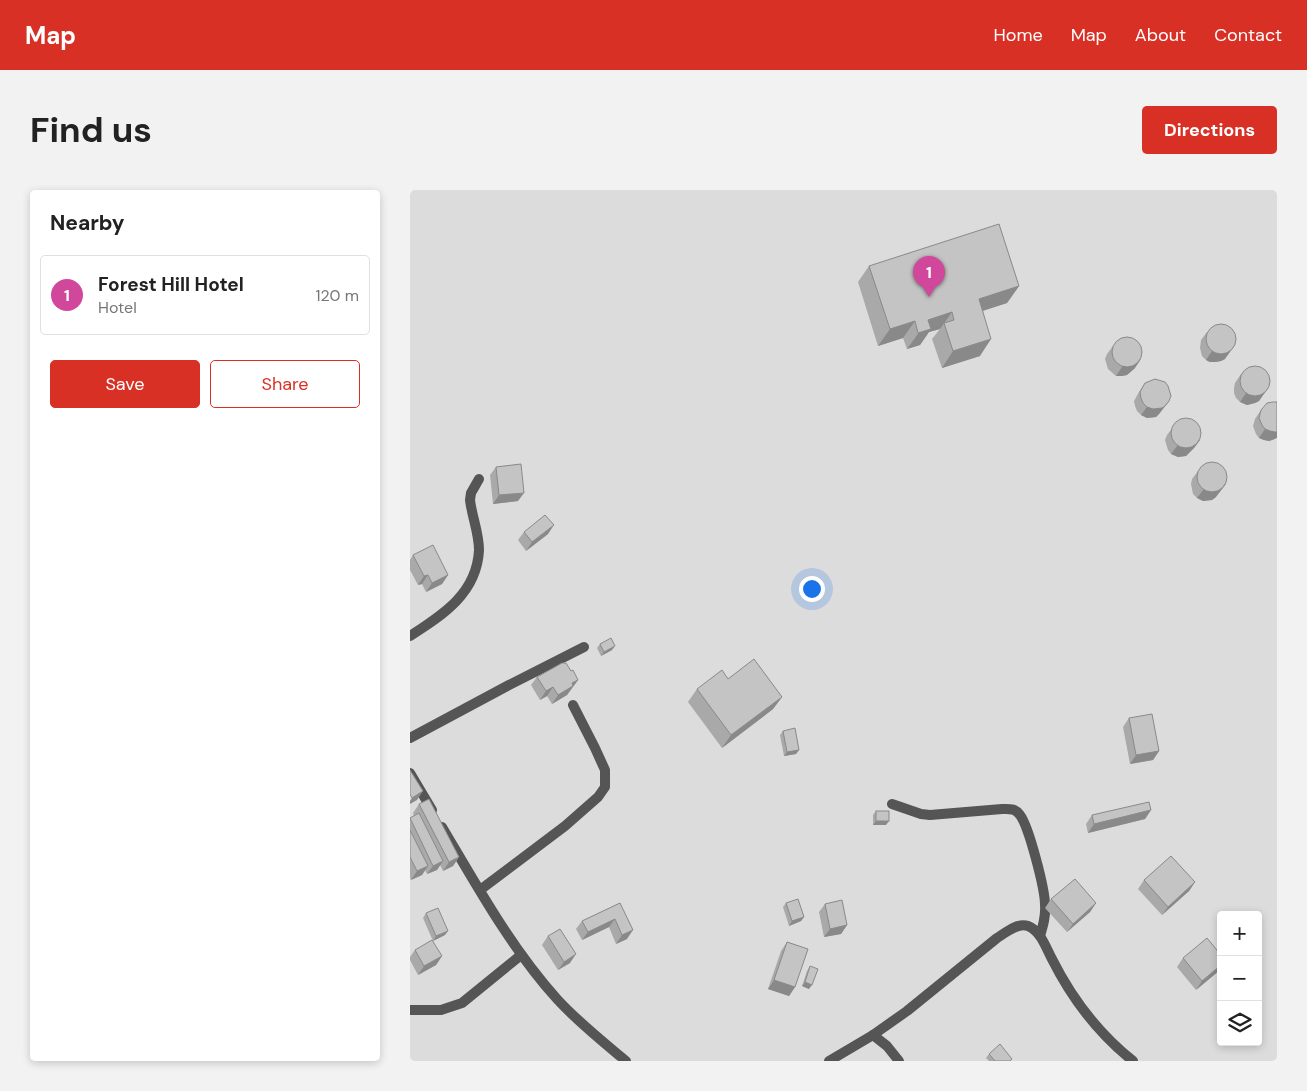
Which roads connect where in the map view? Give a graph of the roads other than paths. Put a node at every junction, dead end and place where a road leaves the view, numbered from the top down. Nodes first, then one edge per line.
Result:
1 (479, 479) dead end
2 (410, 636) edge
3 (584, 647) dead end
4 (573, 705) dead end
5 (410, 738) edge
6 (410, 772) edge
7 (892, 804) dead end
8 (480, 890) junction
9 (1040, 936) junction
10 (521, 955) junction
11 (410, 1010) edge
12 (873, 1035) junction
13 (626, 1061) edge
14 (829, 1061) edge
15 (900, 1061) edge
16 (1133, 1061) edge

1 - 2 street
3 - 5 street
4 - 8 street
6 - 8 street
7 - 9 street
8 - 10 street
9 - 12 street
9 - 16 street
10 - 11 street
10 - 13 street
12 - 14 street
12 - 15 street

